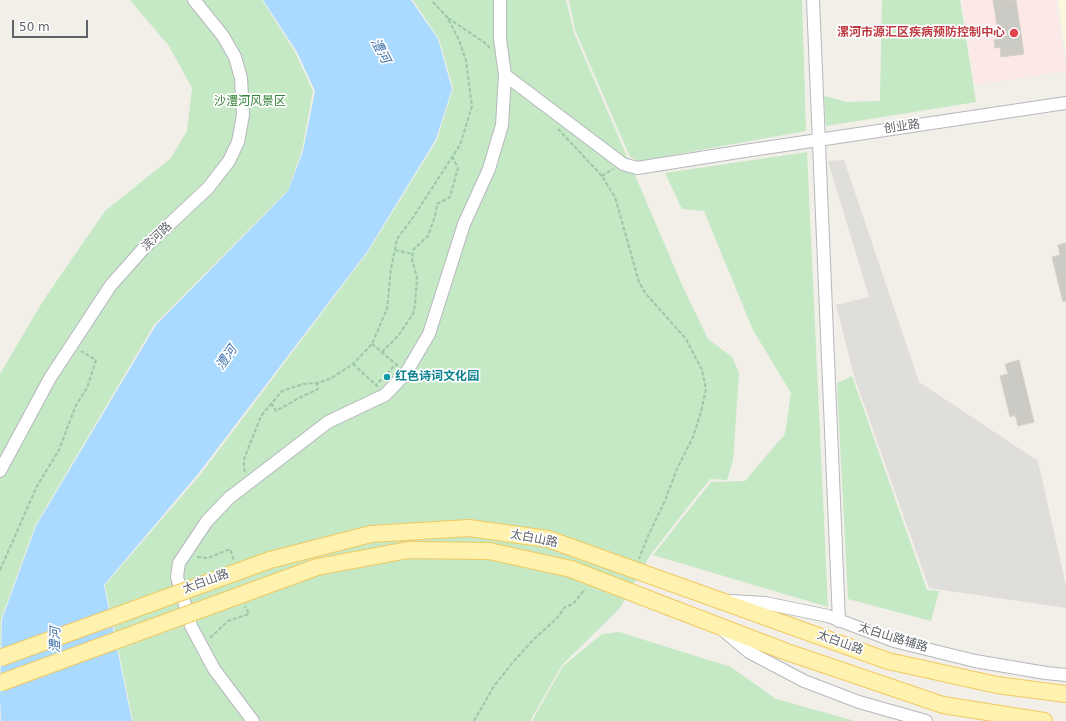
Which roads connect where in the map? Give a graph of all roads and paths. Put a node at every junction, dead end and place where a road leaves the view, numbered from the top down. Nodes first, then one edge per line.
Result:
1 (194, 0) edge
2 (431, 0) edge
3 (500, 0) edge
4 (813, 0) edge
5 (447, 17) junction
6 (504, 62) junction
7 (505, 76) junction
8 (1066, 103) edge
9 (556, 128) dead end
10 (819, 140) junction
11 (452, 156) junction
12 (395, 250) junction
13 (413, 254) junction
14 (71, 344) junction
15 (372, 344) junction
16 (382, 352) junction
17 (353, 364) junction
18 (396, 364) dead end
19 (317, 384) junction
20 (376, 385) dead end
21 (271, 403) junction
22 (0, 471) edge
23 (251, 482) junction
24 (230, 549) dead end
25 (208, 558) dead end
26 (0, 570) edge
27 (636, 570) junction
28 (594, 578) junction
29 (721, 601) junction
30 (249, 614) dead end
31 (839, 620) junction
32 (715, 624) junction
33 (200, 643) junction
34 (0, 658) edge
35 (1066, 674) edge
36 (0, 683) edge
37 (1066, 694) edge
38 (253, 721) edge
39 (474, 721) edge
40 (926, 721) edge
41 (1044, 721) edge

1 - 14 street, 滨河路
2 - 5 path
3 - 6 street
4 - 10 street
5 - 6 path
5 - 11 path
6 - 7 street
7 - 10 street, 创业路
7 - 23 street
8 - 10 street, 创业路
9 - 27 path
10 - 31 street
11 - 12 path
11 - 13 path
12 - 13 path
12 - 15 path
13 - 16 path
14 - 22 street, 滨河路
14 - 26 path
15 - 16 path
15 - 17 path
16 - 18 path
17 - 19 path
17 - 20 path
19 - 21 path
19 - 21 path
21 - 23 path
23 - 33 street
24 - 25 path
27 - 29 main road, 太白山路, bridge
27 - 34 main road, 太白山路, bridge
28 - 32 main road, 太白山路, bridge
28 - 36 main road, 太白山路, bridge
28 - 39 path
29 - 31 street, 太白山路辅路
29 - 37 main road, 太白山路
30 - 33 path
31 - 35 street, 太白山路辅路
32 - 40 street
32 - 41 main road, 太白山路
33 - 38 street

